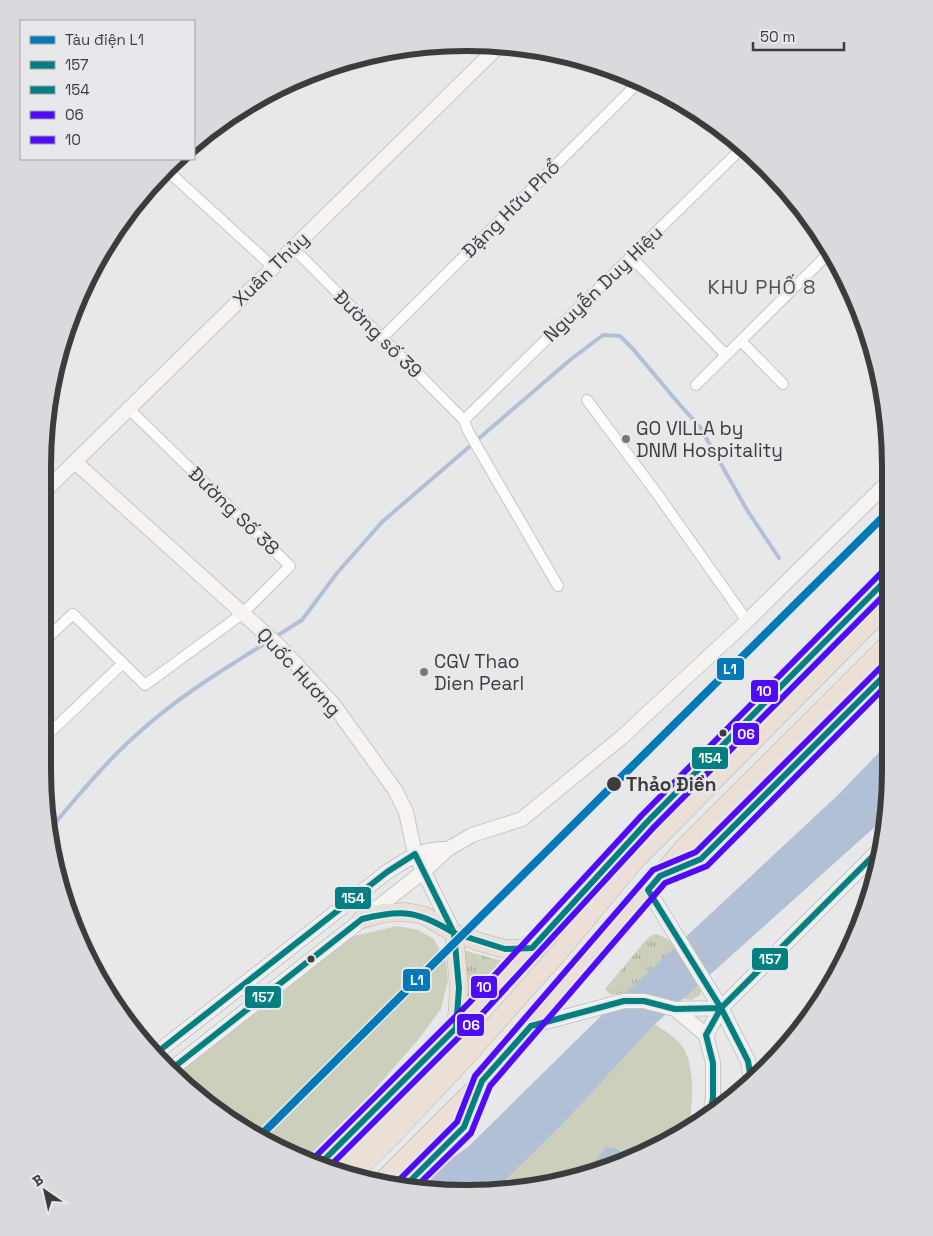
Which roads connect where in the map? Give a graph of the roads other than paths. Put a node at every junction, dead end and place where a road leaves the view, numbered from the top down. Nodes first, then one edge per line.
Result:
1 (493, 52) edge
2 (634, 87) edge
3 (738, 153) edge
4 (172, 174) edge
5 (293, 248) junction
6 (631, 256) junction
7 (825, 257) edge
8 (273, 267) junction
9 (382, 338) junction
10 (741, 341) junction
11 (726, 355) junction
12 (783, 384) dead end
13 (696, 385) dead end
14 (587, 400) dead end
15 (129, 408) junction
16 (464, 420) junction
17 (74, 462) junction
18 (51, 485) edge
19 (882, 488) edge
20 (882, 584) edge
21 (558, 586) dead end
22 (882, 611) edge
23 (242, 614) junction
24 (747, 621) junction
25 (51, 635) edge
26 (882, 650) edge
27 (123, 663) junction
28 (882, 679) edge
29 (51, 731) edge
30 (448, 849) junction
31 (415, 854) junction
32 (873, 857) edge
33 (424, 871) junction
34 (660, 876) junction
35 (648, 890) junction
36 (362, 919) junction
37 (454, 933) junction
38 (532, 948) junction
39 (561, 950) junction
40 (721, 1008) junction
41 (675, 1009) junction
42 (531, 1026) junction
43 (456, 1028) junction
44 (706, 1035) junction
45 (455, 1047) junction
46 (160, 1050) edge
47 (176, 1066) edge
48 (750, 1073) edge
49 (482, 1081) junction
50 (712, 1104) edge
51 (381, 1125) junction
52 (464, 1127) joint
53 (326, 1160) edge
54 (340, 1165) edge
55 (355, 1170) edge
56 (386, 1177) edge
57 (410, 1181) edge

1 - 5 main road, Xuân Thủy
2 - 9 street, Đặng Hữu Phổ
3 - 6 street, Nguyễn Duy Hiệu
4 - 8 street
5 - 8 main road, Xuân Thủy
5 - 9 street, Đường số 39
6 - 11 street
6 - 16 street, Nguyễn Duy Hiệu
7 - 10 street
8 - 15 main road, Xuân Thủy
9 - 16 street, Đường số 39
10 - 11 street
10 - 12 street
11 - 13 street
14 - 24 street
15 - 17 main road, Xuân Thủy
15 - 23 street, Đường Số 38
16 - 21 street
17 - 18 main road, Xuân Thủy
17 - 23 main road, Quốc Hương
19 - 24 main road
20 - 38 highway
22 - 39 highway
23 - 27 street
23 - 31 main road, Quốc Hương
24 - 30 main road
25 - 27 street
26 - 34 highway
27 - 29 street
28 - 34 highway
30 - 31 main road
30 - 33 main road
31 - 33 main road, Quốc Hương
31 - 46 main road
32 - 40 main road
33 - 36 main road
33 - 37 main road, Quốc Hương
34 - 35 highway
35 - 40 main road
35 - 42 highway
36 - 37 highway
36 - 47 main road
37 - 38 highway
37 - 43 highway
38 - 39 highway
38 - 43 highway
39 - 45 highway
39 - 51 highway
40 - 41 main road
40 - 44 main road
40 - 48 main road
41 - 42 main road
41 - 44 main road
42 - 49 highway
43 - 45 highway
43 - 51 highway
44 - 50 main road
45 - 51 highway
49 - 52 highway
49 - 56 highway
51 - 53 main road
51 - 54 highway
51 - 55 highway
52 - 57 main road

